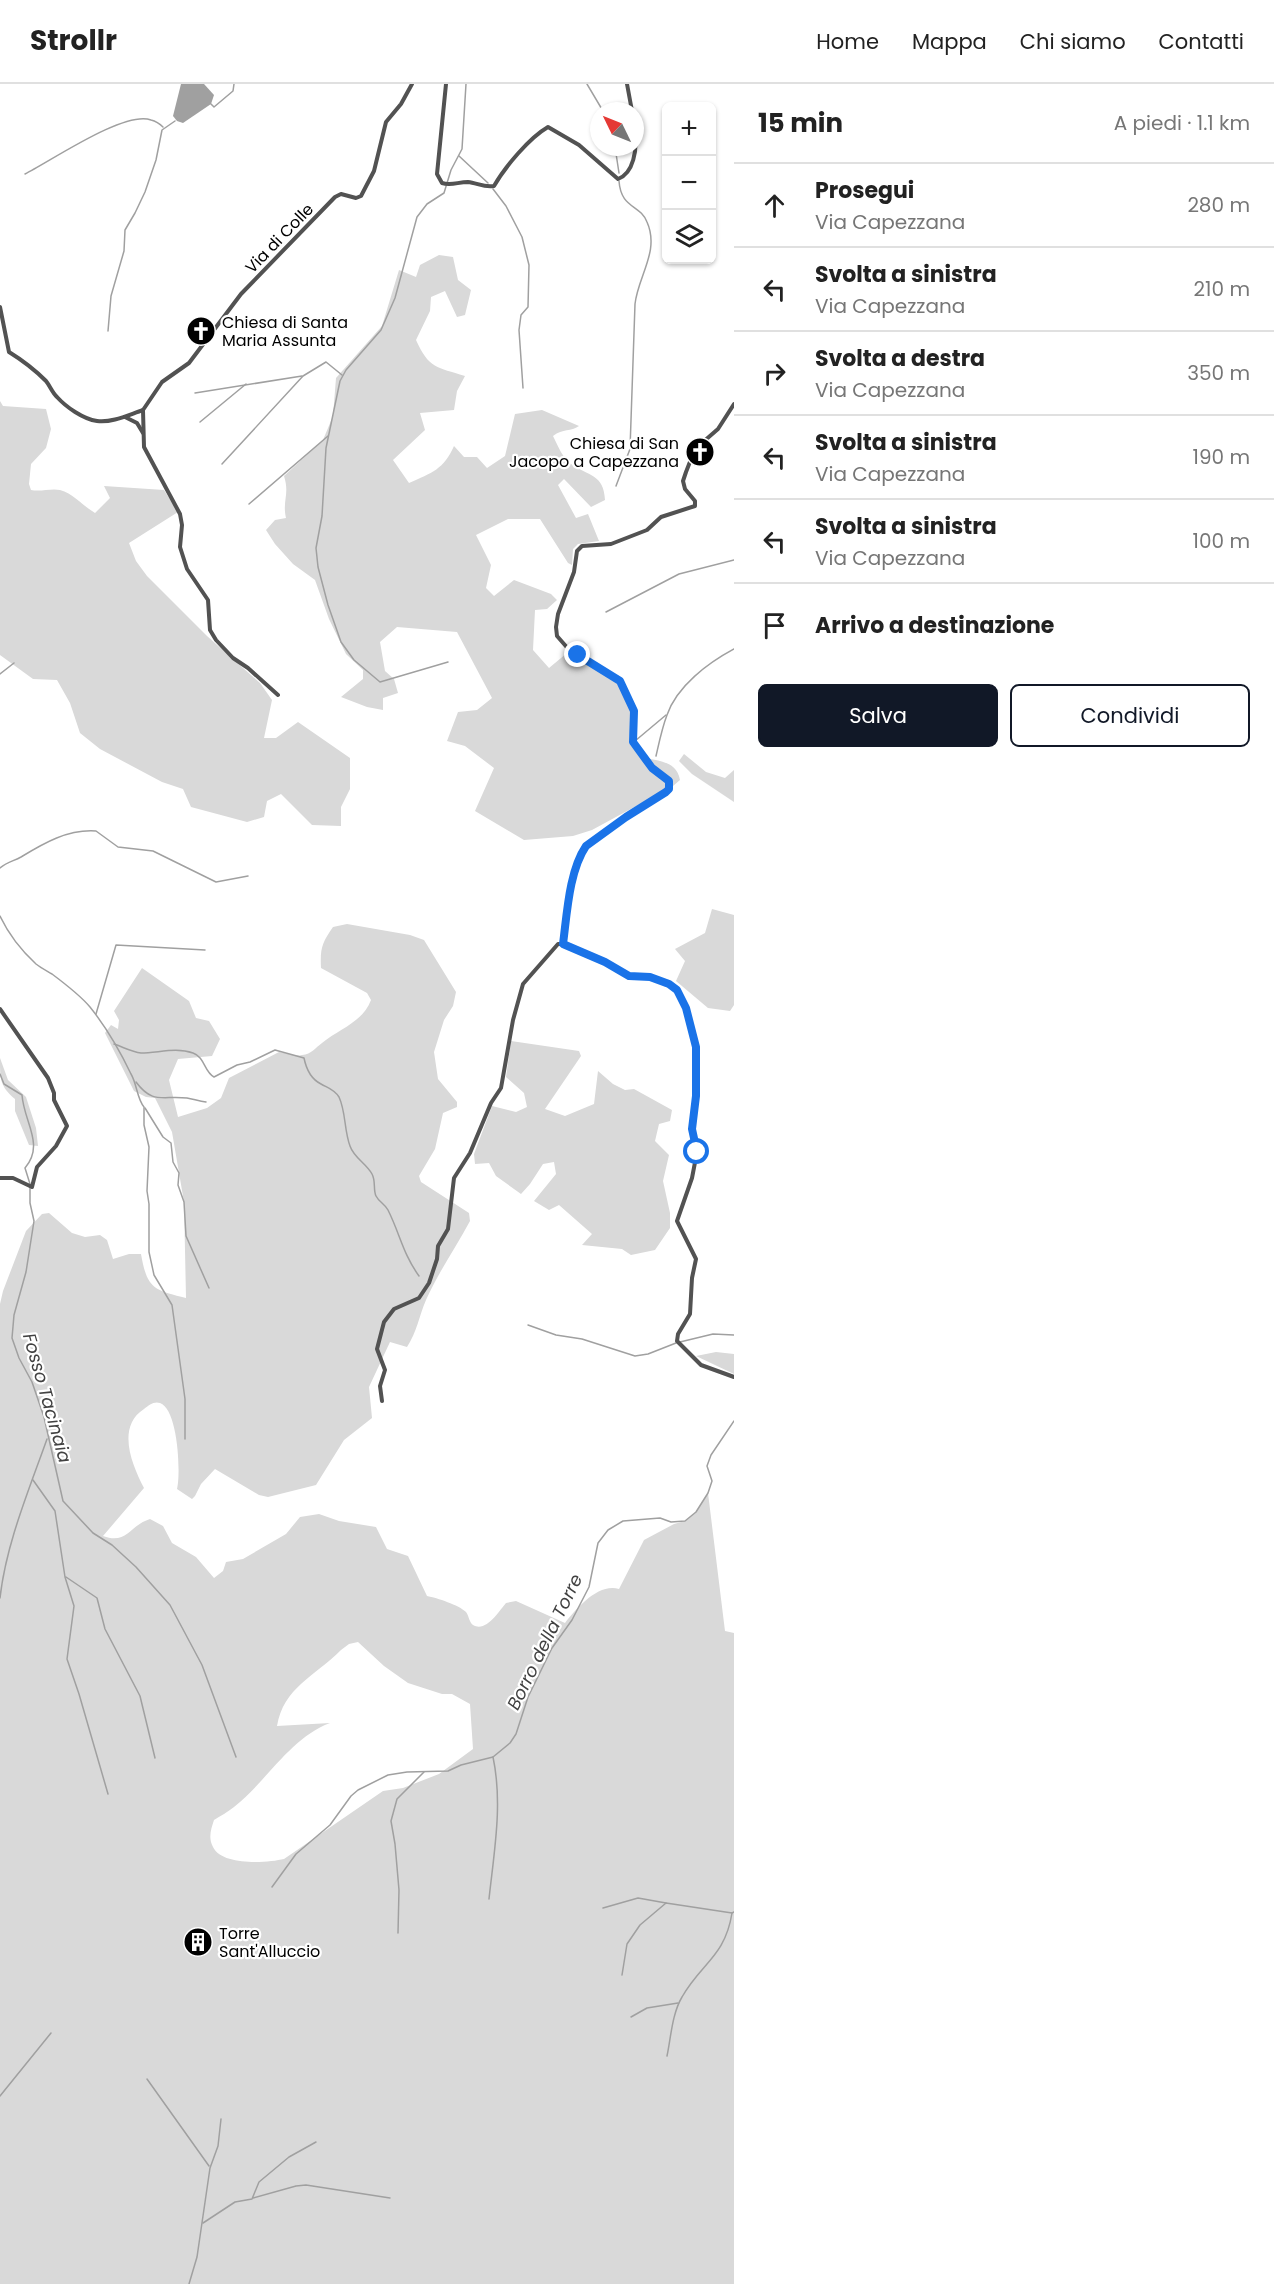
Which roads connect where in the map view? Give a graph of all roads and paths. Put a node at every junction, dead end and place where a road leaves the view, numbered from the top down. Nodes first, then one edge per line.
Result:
1 (412, 84) edge
2 (446, 84) edge
3 (627, 84) edge
4 (630, 102) edge
5 (590, 155) edge
6 (592, 156) edge
7 (634, 156) edge
8 (0, 307) edge
9 (734, 404) edge
10 (143, 410) junction
11 (124, 417) junction
12 (144, 433) junction
13 (278, 695) dead end
14 (560, 944) junction
15 (0, 1009) edge
16 (0, 1178) edge
17 (734, 1377) edge
18 (382, 1401) dead end

1 - 10 street, Via di Colle
2 - 5 street
3 - 4 street
6 - 7 street
8 - 11 street
9 - 14 street
10 - 11 street
10 - 12 street
11 - 12 street
12 - 13 street
14 - 17 street
14 - 18 street
15 - 16 street

